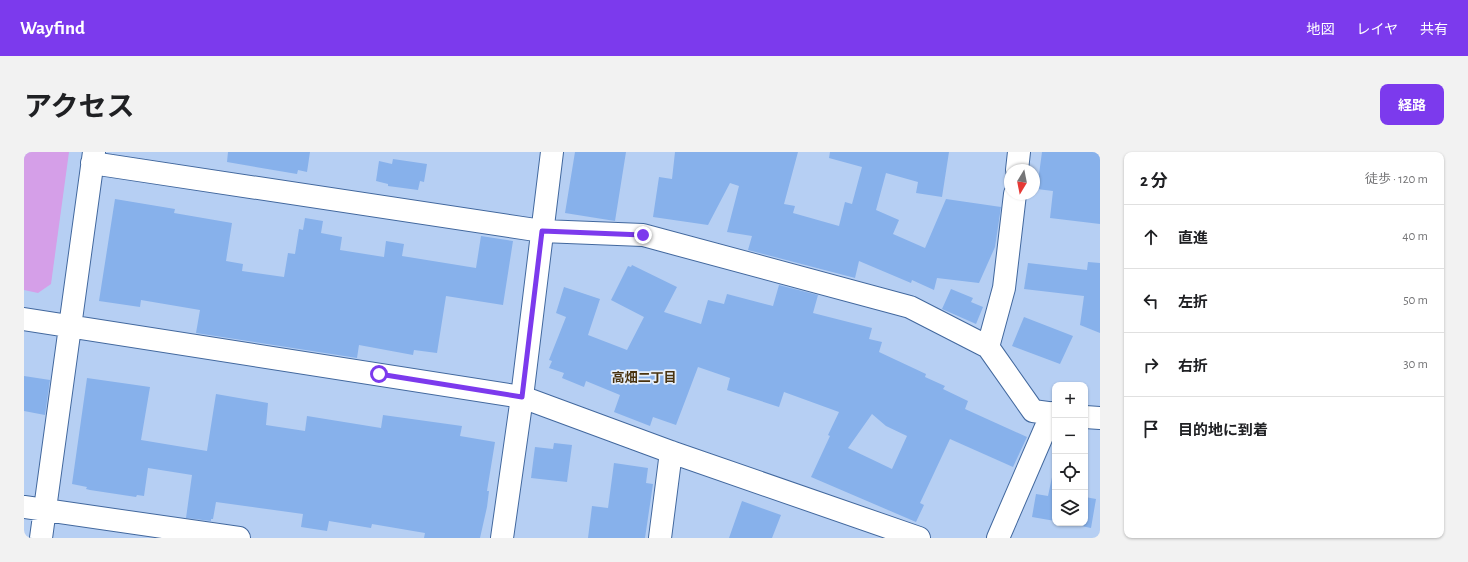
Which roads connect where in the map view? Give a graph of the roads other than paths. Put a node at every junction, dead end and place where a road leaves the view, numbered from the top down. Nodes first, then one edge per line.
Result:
1 (552, 152) edge
2 (1019, 152) edge
3 (93, 158) edge
4 (1018, 164) edge
5 (1013, 200) edge
6 (542, 231) junction
7 (24, 319) edge
8 (71, 327) junction
9 (988, 347) junction
10 (522, 397) junction
11 (1052, 413) edge
12 (1052, 415) edge
13 (1088, 417) edge
14 (1100, 418) edge
15 (671, 452) junction
16 (34, 508) edge
17 (41, 538) edge
18 (239, 538) edge
19 (502, 538) edge
20 (660, 538) edge
21 (919, 538) edge
22 (998, 538) edge

1 - 6 street
2 - 4 street
3 - 6 street
3 - 8 street
5 - 9 street
6 - 9 street
6 - 10 street
7 - 8 street
8 - 10 street
8 - 16 street
9 - 11 street
10 - 15 street
10 - 19 street
12 - 22 street
13 - 14 street
15 - 20 street
15 - 21 street
16 - 17 street
16 - 18 street

